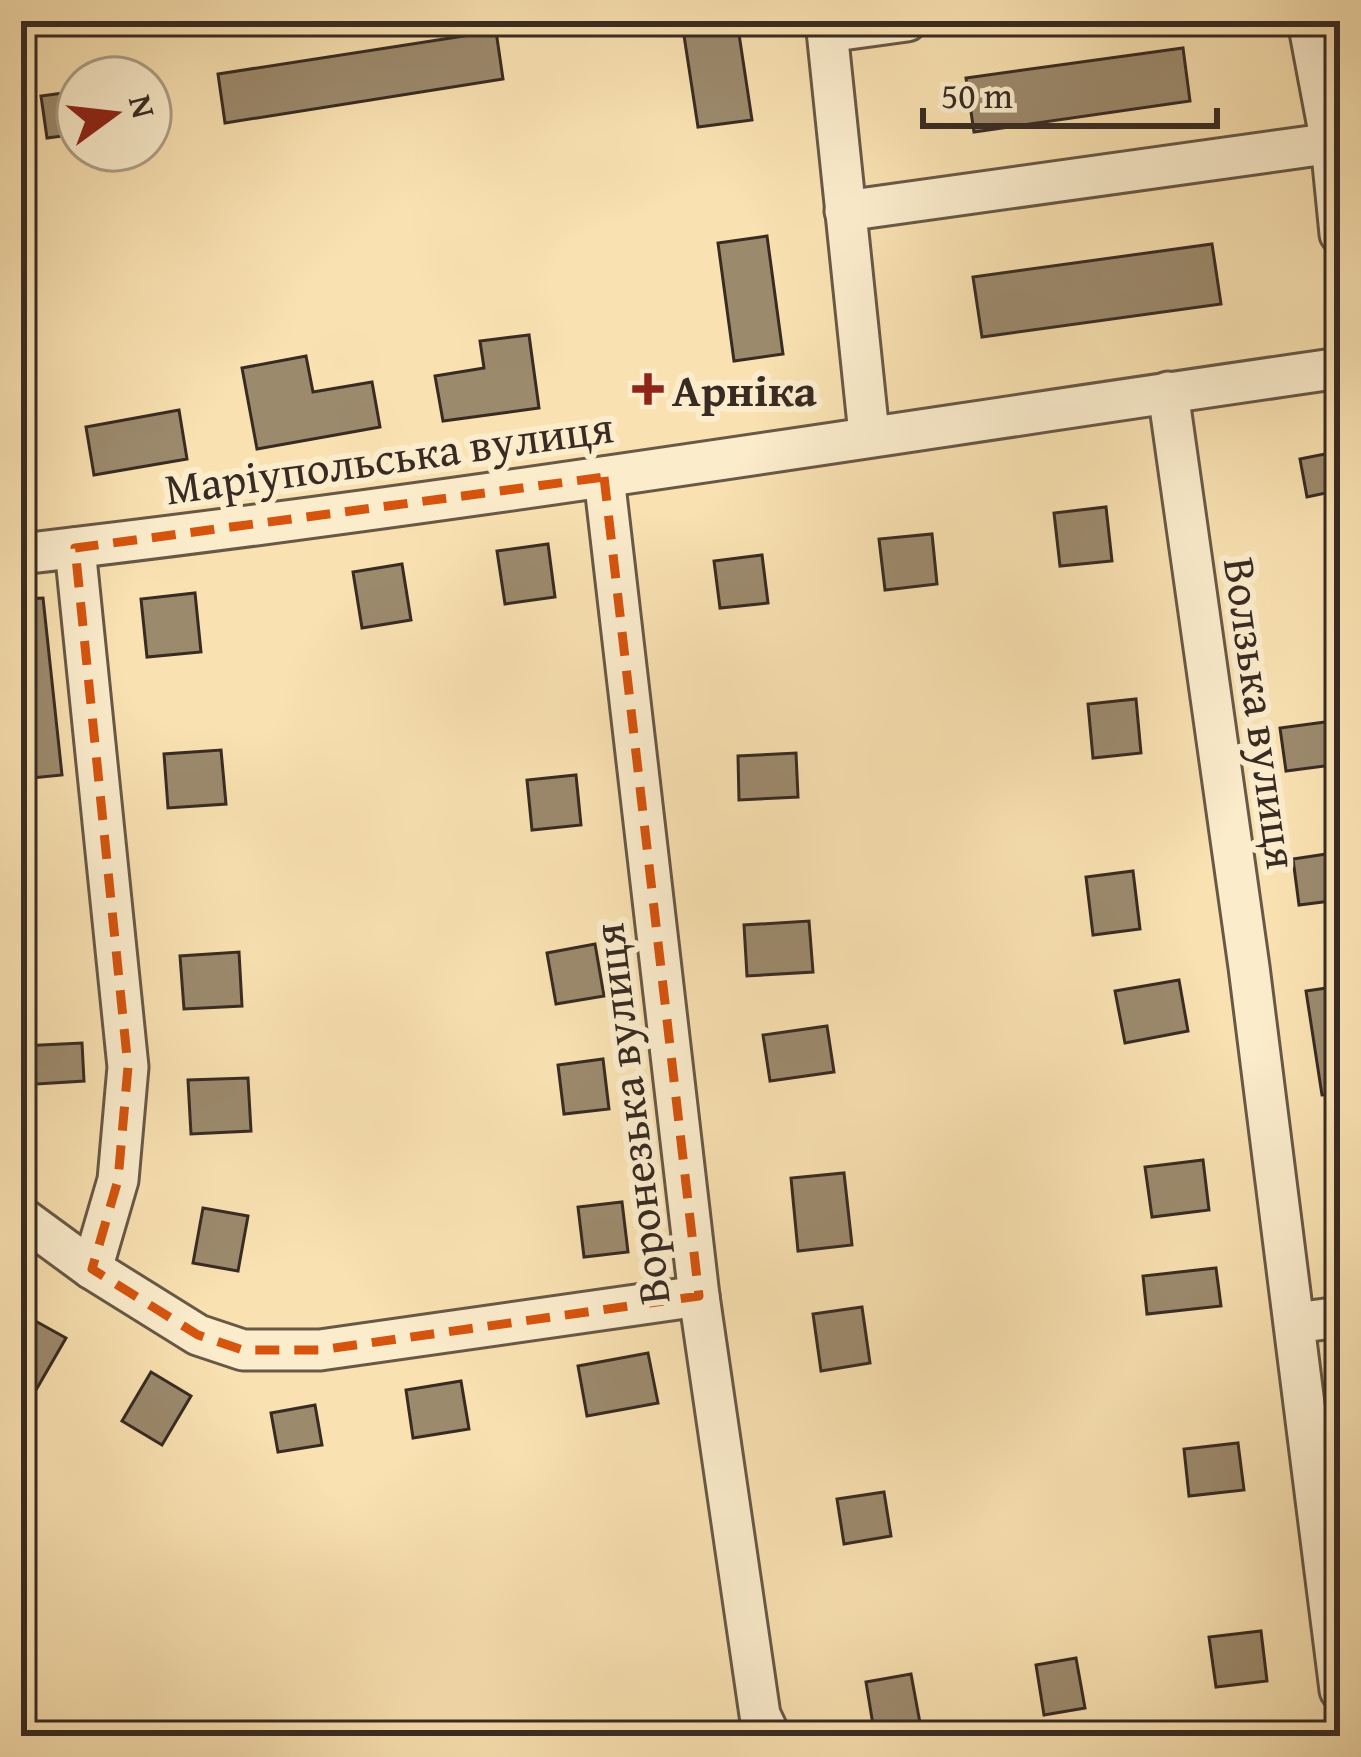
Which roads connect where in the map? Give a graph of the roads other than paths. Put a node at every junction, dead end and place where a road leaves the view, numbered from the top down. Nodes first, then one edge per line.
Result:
1 (907, 21) edge
2 (1307, 21) edge
3 (826, 27) edge
4 (1335, 143) edge
5 (845, 211) junction
6 (1340, 233) edge
7 (1340, 368) edge
8 (1168, 392) junction
9 (869, 434) junction
10 (604, 477) junction
11 (75, 548) junction
12 (21, 554) edge
13 (21, 1217) edge
14 (92, 1269) junction
15 (699, 1296) junction
16 (1340, 1317) edge
17 (1295, 1323) junction
18 (1340, 1690) edge
19 (770, 1736) edge

1 - 3 street
2 - 4 street
3 - 5 street
4 - 5 street
4 - 6 street
5 - 9 street
7 - 8 street, Маріупольська вулиця
8 - 9 street, Маріупольська вулиця
8 - 17 street, Волзька вулиця
9 - 10 street, Маріупольська вулиця
10 - 11 street, Маріупольська вулиця
10 - 15 street, Воронезька вулиця
11 - 12 street, Маріупольська вулиця
11 - 14 street
13 - 14 street
14 - 15 street
15 - 19 street, Воронезька вулиця
16 - 17 street
17 - 18 street, Волзька вулиця

